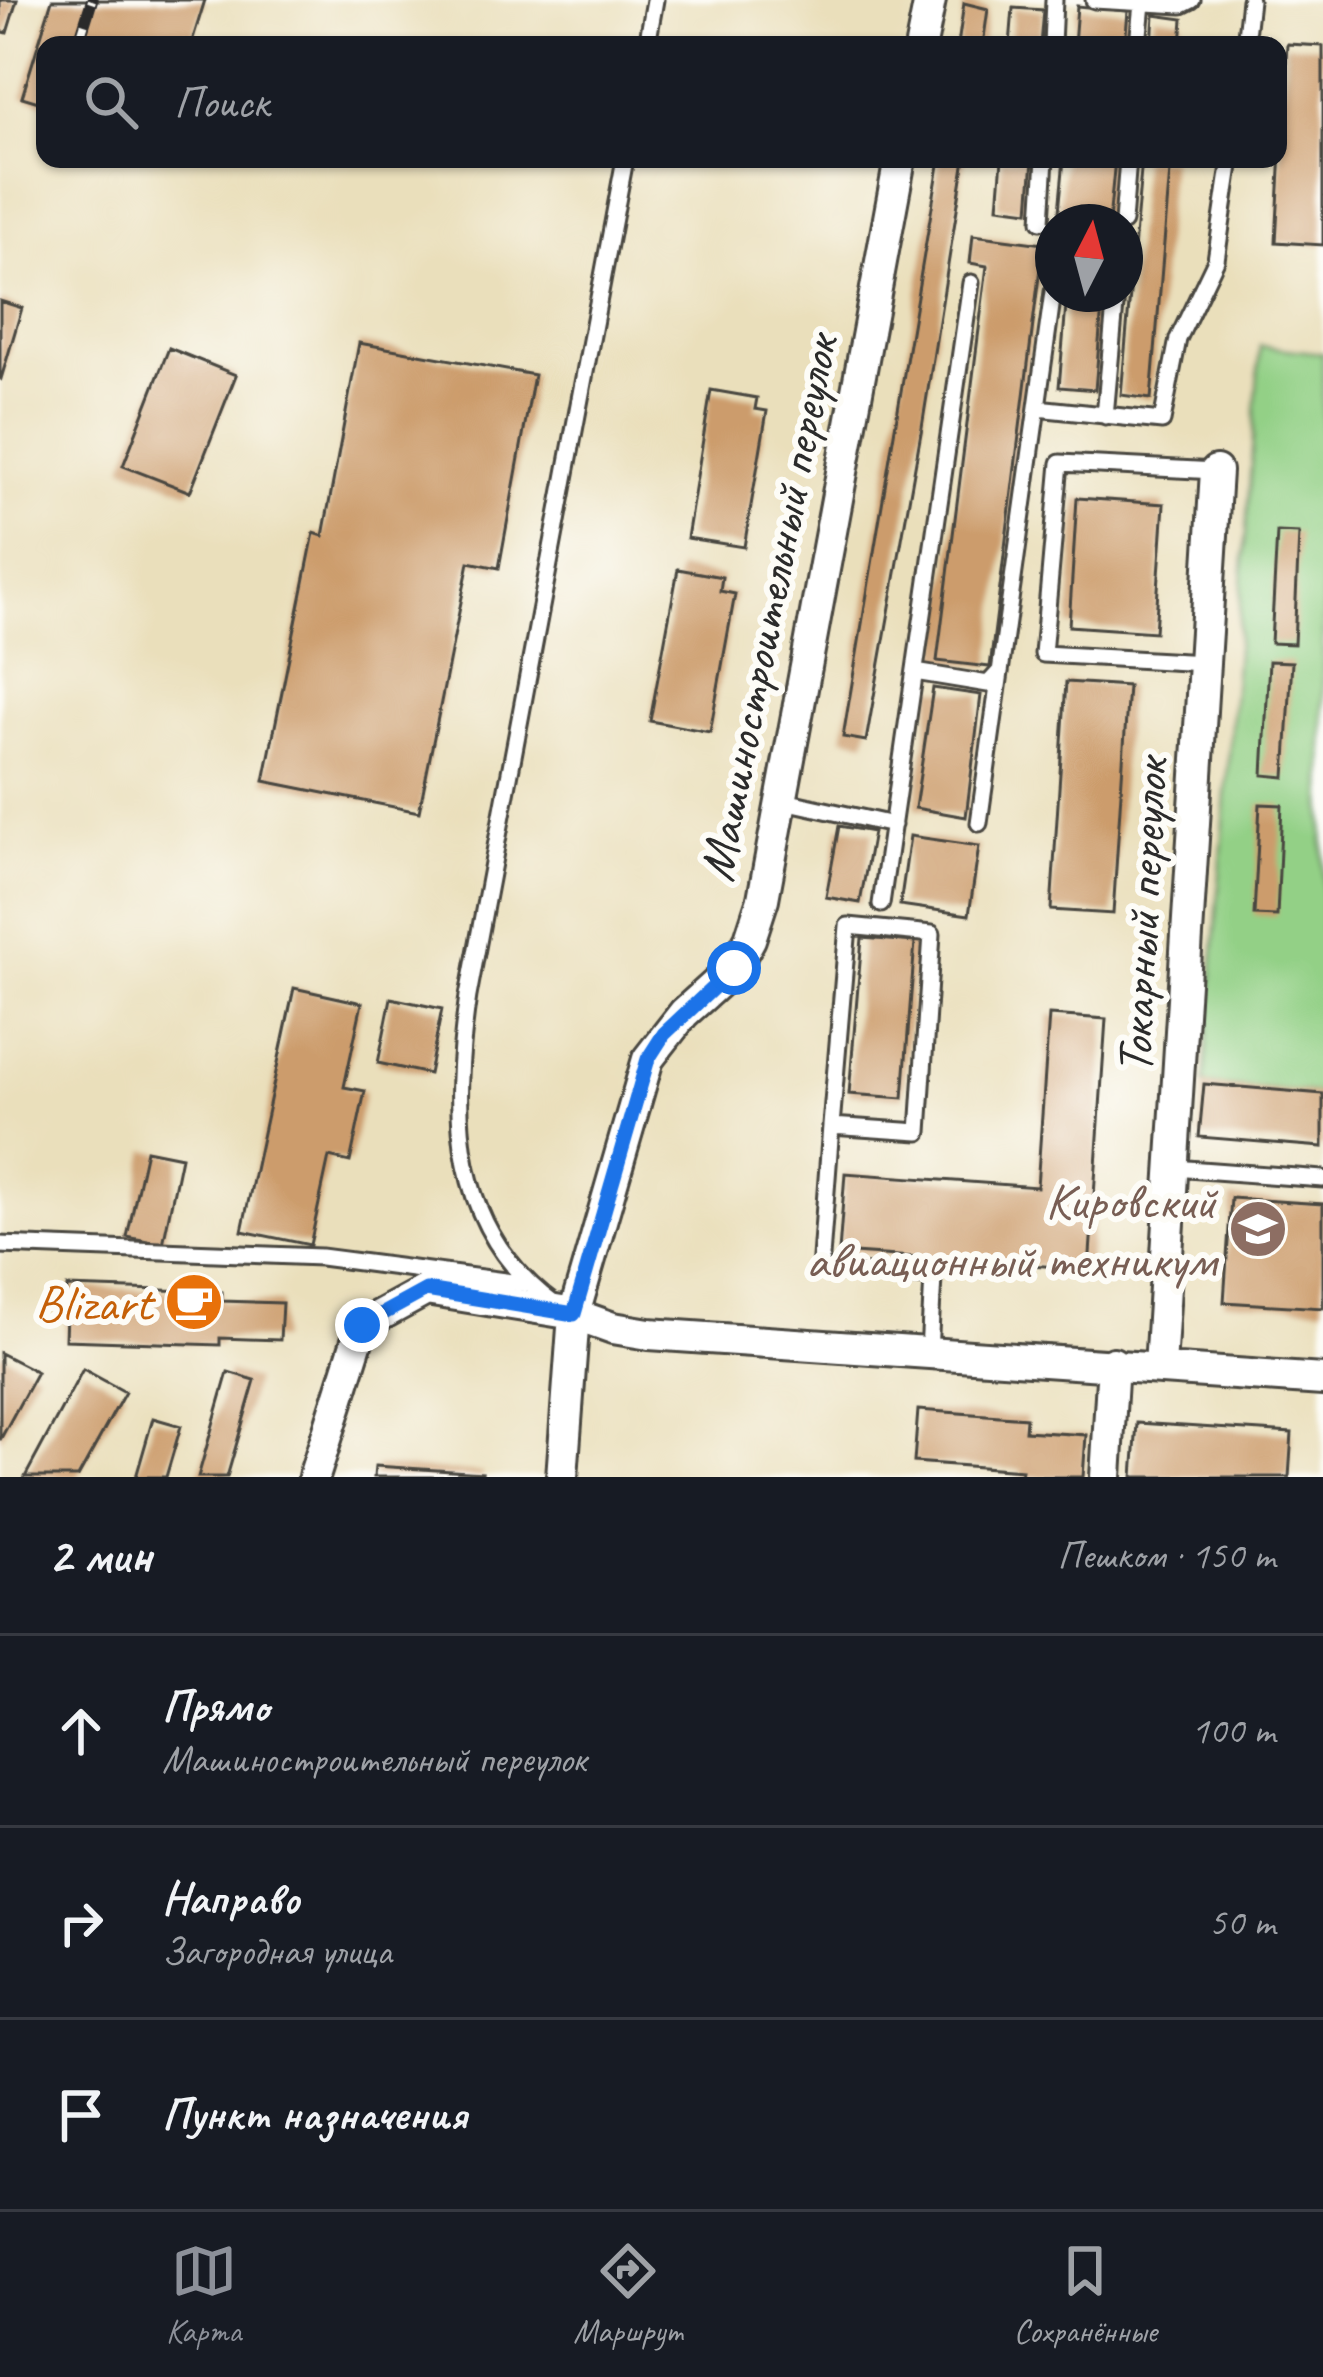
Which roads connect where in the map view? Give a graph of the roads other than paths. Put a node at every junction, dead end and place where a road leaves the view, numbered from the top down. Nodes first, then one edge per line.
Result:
1 (655, 0) edge
2 (930, 0) edge
3 (1054, 0) edge
4 (1094, 0) edge
5 (1192, 0) edge
6 (1250, 0) edge
7 (1142, 3) edge
8 (649, 36) edge
9 (924, 36) edge
10 (1052, 36) edge
11 (1139, 36) edge
12 (1246, 36) edge
13 (624, 168) edge
14 (898, 168) edge
15 (1044, 168) edge
16 (1127, 168) edge
17 (1230, 168) edge
18 (1042, 204) edge
19 (1124, 204) edge
20 (971, 283) dead end
21 (1050, 312) edge
22 (1115, 312) edge
23 (1036, 408) junction
24 (1105, 416) junction
25 (1216, 471) joint
26 (1204, 663) junction
27 (1000, 671) junction
28 (915, 672) junction
29 (780, 800) junction
30 (979, 824) dead end
31 (893, 825) junction
32 (881, 904) dead end
33 (831, 1126) junction
34 (1174, 1168) junction
35 (1323, 1179) edge
36 (0, 1245) edge
37 (528, 1284) junction
38 (574, 1314) junction
39 (929, 1352) junction
40 (1113, 1364) junction
41 (1160, 1367) junction
42 (1323, 1380) edge
43 (314, 1477) edge
44 (562, 1477) edge
45 (1106, 1477) edge

1 - 8 lane
2 - 9 street
3 - 10 lane
4 - 7 lane
5 - 7 lane
6 - 12 lane
7 - 11 lane
13 - 37 lane
14 - 29 street, Машиностроительный переулок
15 - 18 lane
16 - 19 lane
17 - 24 lane
20 - 28 lane
21 - 23 lane
22 - 24 lane
23 - 24 lane
23 - 27 lane
25 - 26 street, Токарный переулок
25 - 26 lane
26 - 34 street, Токарный переулок
27 - 28 lane
27 - 30 lane
28 - 31 lane
29 - 31 lane
29 - 38 street, Машиностроительный переулок
31 - 32 lane
33 - 33 lane
33 - 39 lane
34 - 35 lane
34 - 41 street, Токарный переулок
36 - 37 lane
37 - 38 lane
38 - 39 street
38 - 43 street
38 - 44 street, Машиностроительный переулок
39 - 40 street
40 - 41 street
40 - 45 street
41 - 42 street

